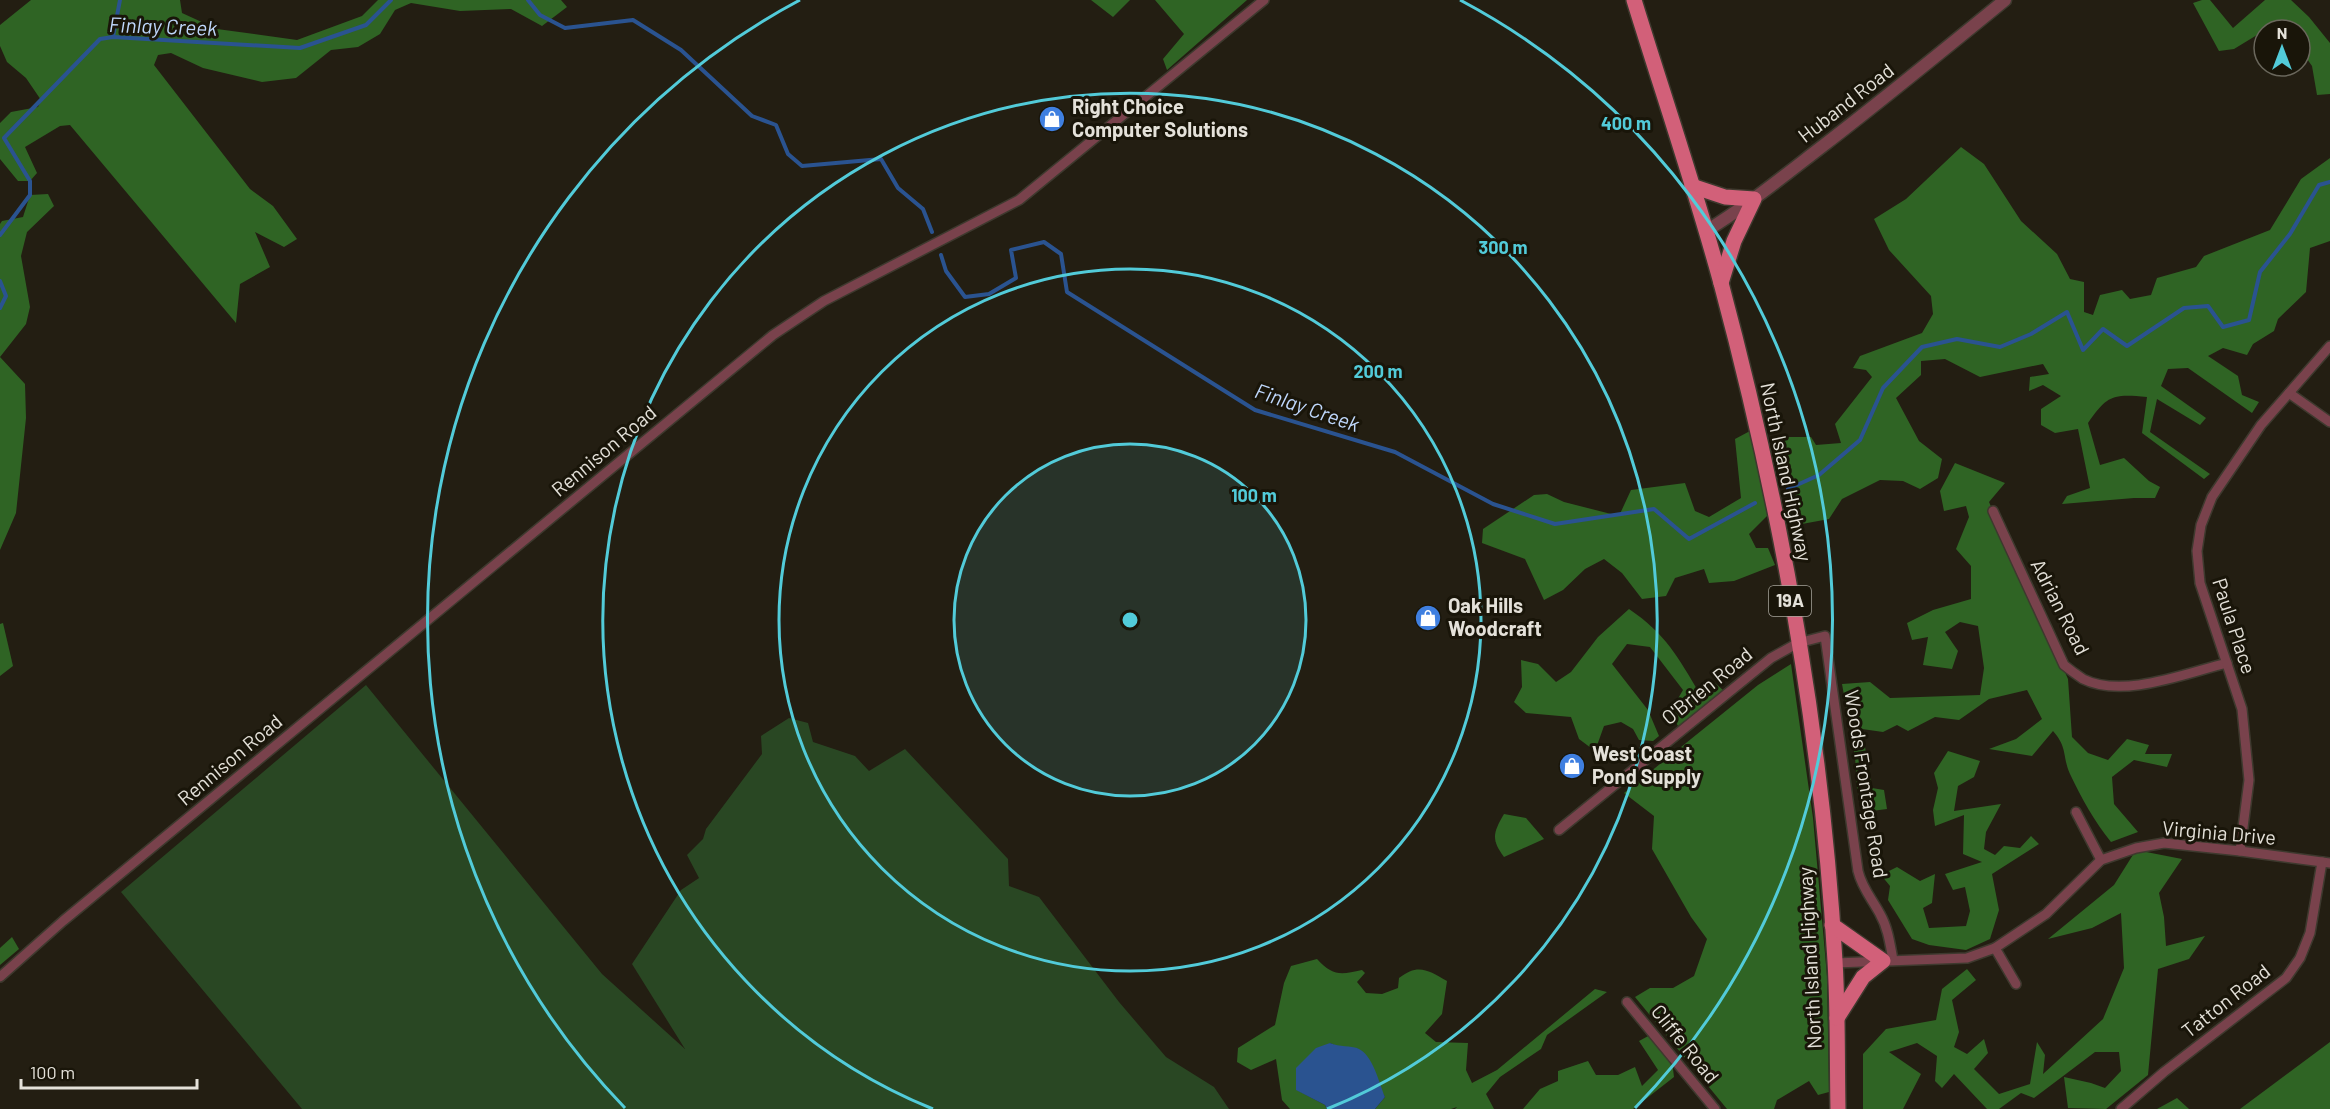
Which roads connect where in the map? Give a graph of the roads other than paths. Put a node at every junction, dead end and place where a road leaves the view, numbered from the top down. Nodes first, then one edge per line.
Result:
1 (1264, 0) edge
2 (1634, 0) edge
3 (2005, 0) edge
4 (1692, 186) junction
5 (1754, 199) junction
6 (1706, 231) junction
7 (1721, 283) junction
8 (2330, 346) edge
9 (2289, 393) junction
10 (2330, 422) edge
11 (1994, 511) dead end
12 (1798, 644) junction
13 (2226, 663) junction
14 (2076, 812) dead end
15 (1559, 830) dead end
16 (2240, 851) junction
17 (2101, 860) junction
18 (2326, 863) edge
19 (1832, 924) junction
20 (1995, 948) junction
21 (1888, 961) junction
22 (1835, 963) junction
23 (0, 976) edge
24 (2016, 984) dead end
25 (1627, 1002) dead end
26 (1837, 1018) junction
27 (1715, 1109) edge
28 (1838, 1109) edge
29 (2121, 1109) edge

1 - 23 street, Rennison Road
2 - 4 main road, North Island Highway / 19A
3 - 5 street, Huband Road
4 - 5 main road
4 - 6 main road, North Island Highway / 19A
5 - 6 street, Huband Road
5 - 7 main road
6 - 7 main road, North Island Highway / 19A
7 - 12 main road, North Island Highway / 19A
8 - 9 street, Paula Place
9 - 10 street
9 - 13 street, Paula Place
11 - 13 street, Adrian Road
12 - 15 street, O'Brien Road
12 - 19 main road, North Island Highway / 19A
12 - 21 street, Woods Frontage Road
13 - 16 street, Paula Place
14 - 17 street
16 - 17 street, Virginia Drive
16 - 18 street, Virginia Drive
17 - 20 street, Virginia Drive
18 - 29 street, Tatton Road
19 - 21 main road
19 - 22 main road, North Island Highway / 19A
20 - 21 street, Virginia Drive
20 - 24 street
21 - 22 street, Virginia Drive
21 - 26 main road
22 - 26 main road, North Island Highway / 19A
25 - 27 street, Cliffe Road
26 - 28 main road, North Island Highway / 19A

